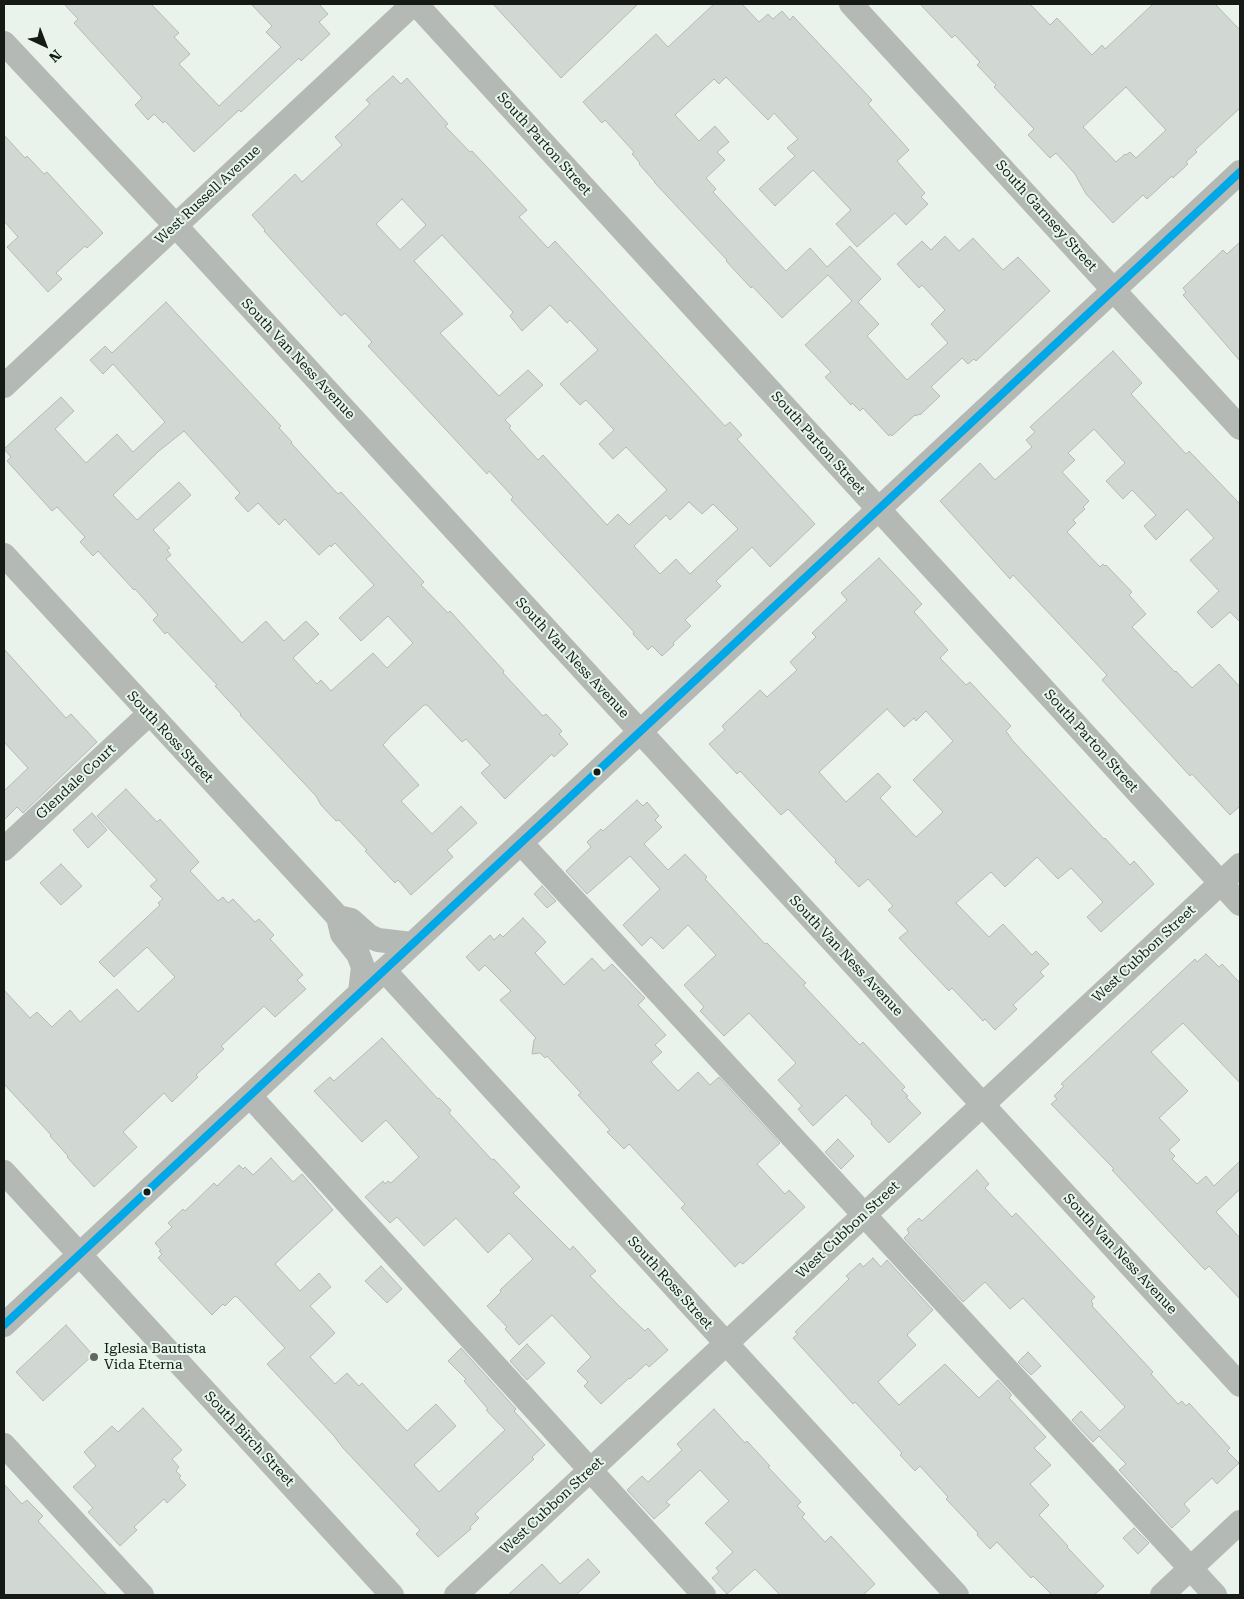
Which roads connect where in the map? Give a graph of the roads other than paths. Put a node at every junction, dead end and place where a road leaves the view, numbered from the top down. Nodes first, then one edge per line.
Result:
1 (414, 4) edge
2 (852, 4) edge
3 (4, 43) edge
4 (1240, 172) edge
5 (175, 226) junction
6 (1114, 290) junction
7 (4, 386) edge
8 (1240, 428) edge
9 (879, 509) junction
10 (4, 555) edge
11 (149, 714) junction
12 (640, 732) junction
13 (521, 843) junction
14 (4, 849) edge
15 (1240, 865) edge
16 (1221, 883) junction
17 (1240, 904) edge
18 (338, 917) junction
19 (412, 944) junction
20 (384, 970) junction
21 (360, 992) junction
22 (250, 1096) junction
23 (983, 1105) junction
24 (4, 1172) edge
25 (864, 1215) junction
26 (79, 1254) junction
27 (4, 1325) edge
28 (726, 1344) junction
29 (1240, 1385) edge
30 (4, 1445) edge
31 (590, 1470) junction
32 (1240, 1522) edge
33 (1190, 1569) junction
34 (142, 1595) edge
35 (392, 1595) edge
36 (456, 1595) edge
37 (704, 1595) edge
38 (957, 1595) edge
39 (1162, 1595) edge
40 (1215, 1595) edge

1 - 5 street, West Russell Avenue
1 - 9 street, South Parton Street
2 - 6 street, South Garnsey Street
3 - 5 street, South Van Ness Avenue
4 - 6 street
5 - 7 street, West Russell Avenue
5 - 12 street, South Van Ness Avenue
6 - 8 street, South Garnsey Street
6 - 9 street
9 - 12 street
9 - 16 street, South Parton Street
10 - 11 street, South Ross Street
11 - 14 street, Glendale Court
11 - 18 street, South Ross Street
12 - 13 street
12 - 23 street, South Van Ness Avenue
13 - 19 street
13 - 25 street
15 - 16 street, West Cubbon Street
16 - 17 street, South Parton Street
16 - 23 street, West Cubbon Street
18 - 19 street, South Ross Street
18 - 21 street, South Ross Street
19 - 20 street
20 - 21 street
20 - 28 street, South Ross Street
21 - 22 street
22 - 26 street
22 - 31 street
23 - 25 street, West Cubbon Street
23 - 29 street, South Van Ness Avenue
24 - 26 street, South Birch Street
25 - 28 street, West Cubbon Street
25 - 33 street
26 - 27 street
26 - 35 street, South Birch Street
28 - 31 street, West Cubbon Street
28 - 38 street, South Ross Street
30 - 34 street
31 - 36 street, West Cubbon Street
31 - 37 street
32 - 33 street
33 - 39 street
33 - 40 street

